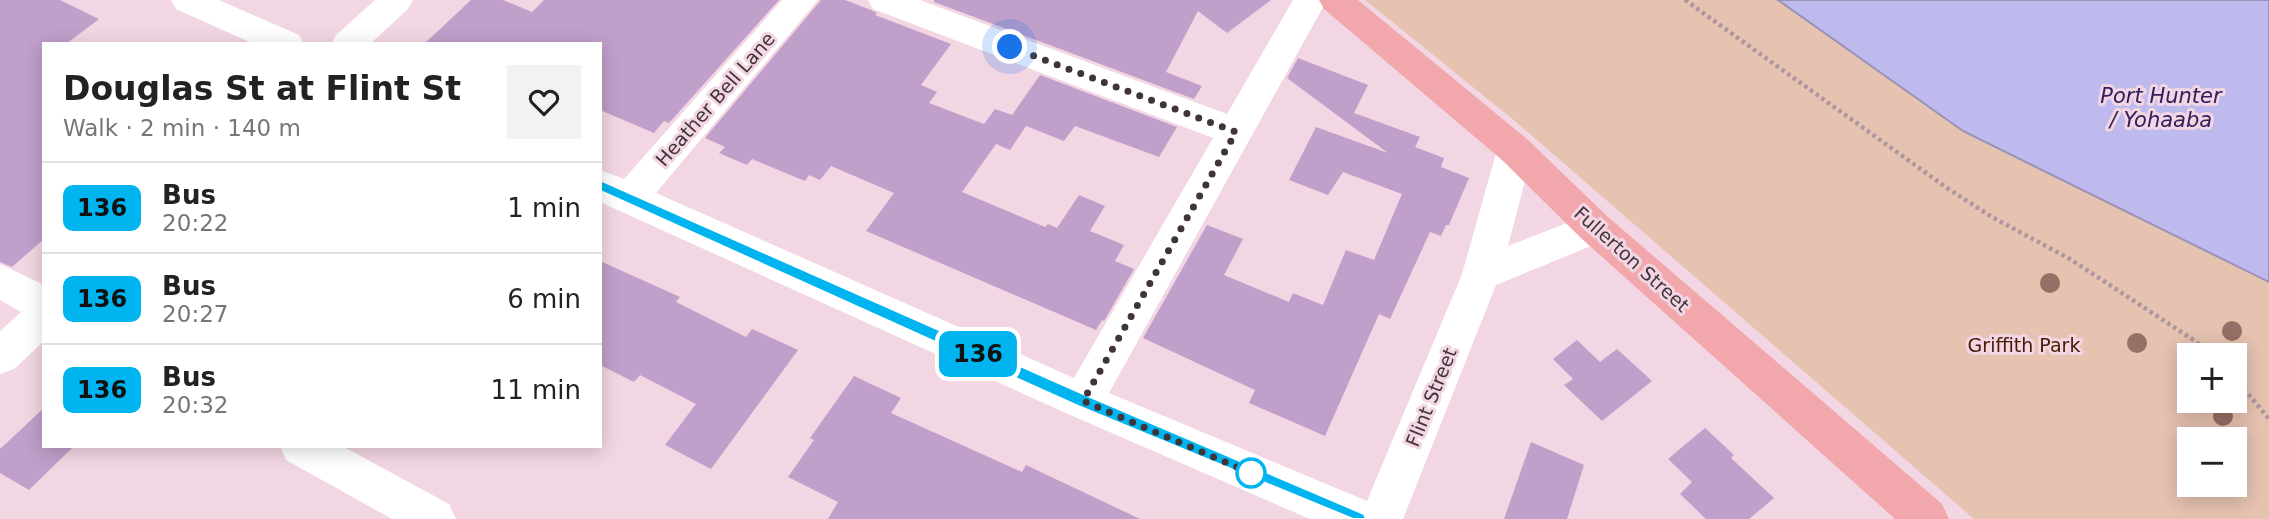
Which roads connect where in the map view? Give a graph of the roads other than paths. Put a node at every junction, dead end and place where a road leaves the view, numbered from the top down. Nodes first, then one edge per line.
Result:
1 (188, 0) edge
2 (396, 0) edge
3 (801, 0) edge
4 (885, 0) edge
5 (1310, 0) edge
6 (1336, 0) edge
7 (282, 42) edge
8 (350, 42) edge
9 (1236, 132) junction
10 (1515, 150) junction
11 (615, 192) edge
12 (1595, 228) junction
13 (1481, 274) junction
14 (0, 281) edge
15 (42, 304) edge
16 (42, 318) edge
17 (0, 356) edge
18 (1083, 401) junction
19 (305, 448) edge
20 (434, 519) edge
21 (1359, 519) edge
22 (1381, 519) edge
23 (1927, 519) edge

1 - 7 street
2 - 8 street
3 - 11 street, Heather Bell Lane
4 - 9 street
5 - 9 street
6 - 10 main road, Fullerton Street
9 - 18 street
10 - 12 main road, Fullerton Street
10 - 13 street, Flint Street
11 - 18 street
12 - 13 street
12 - 23 main road, Fullerton Street
13 - 22 street, Flint Street
14 - 15 street
16 - 17 street
18 - 21 street
19 - 20 street

